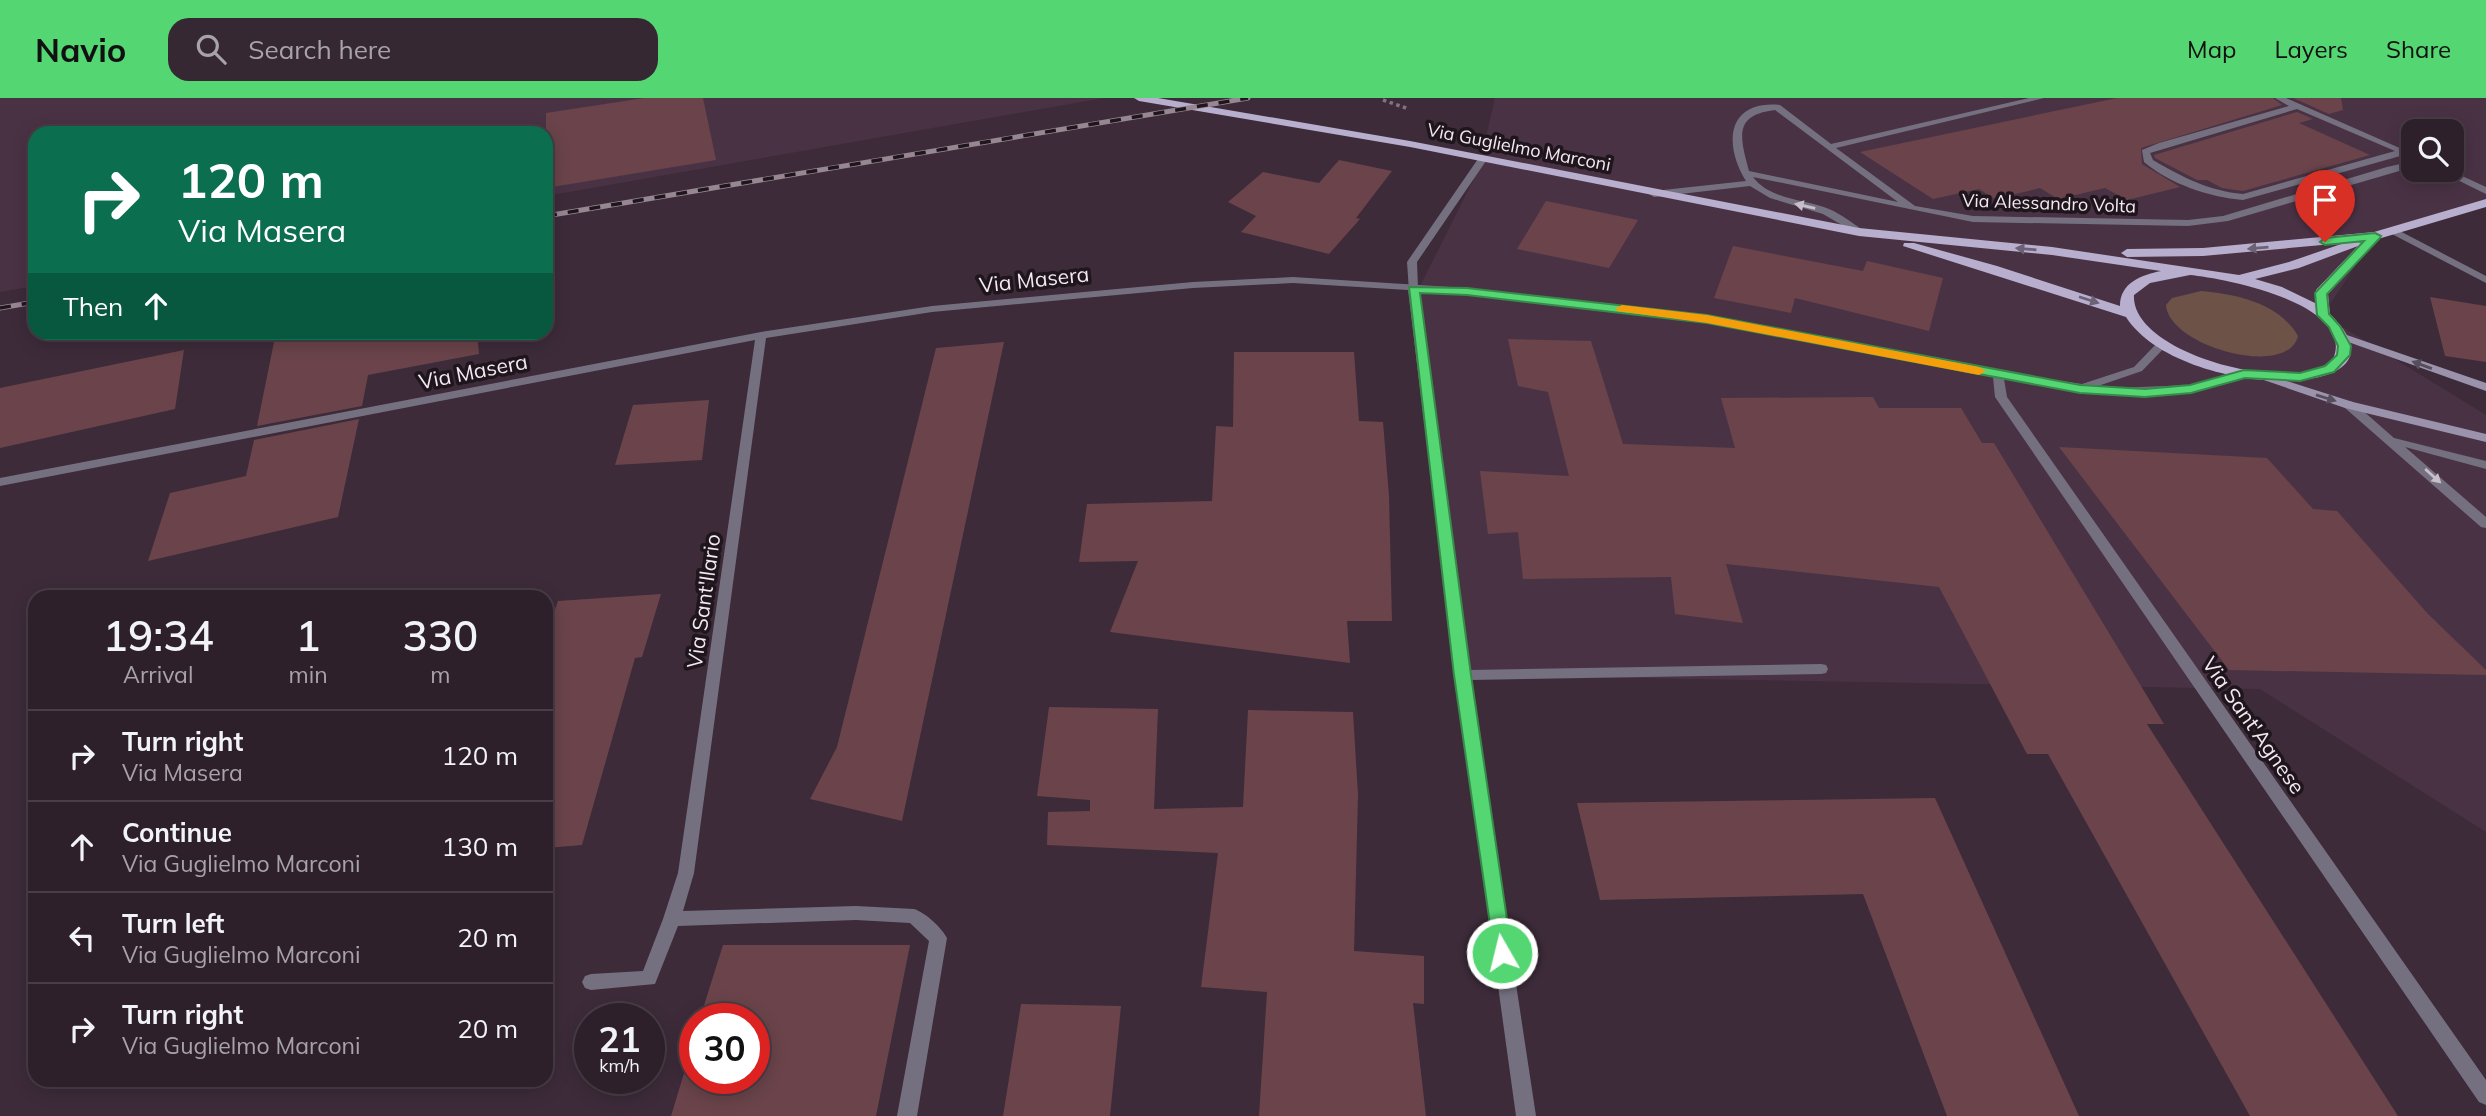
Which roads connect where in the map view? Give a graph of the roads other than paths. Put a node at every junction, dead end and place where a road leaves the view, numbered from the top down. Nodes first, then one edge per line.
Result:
1 (1139, 98) edge
2 (2040, 98) edge
3 (2279, 98) edge
4 (2298, 106) junction
5 (1829, 147) junction
6 (2401, 151) edge
7 (2401, 153) edge
8 (1483, 158) junction
9 (2401, 167) edge
10 (1748, 178) junction
11 (2464, 180) edge
12 (2486, 191) edge
13 (1653, 194) junction
14 (2486, 203) edge
15 (1912, 208) junction
16 (2394, 231) junction
17 (1859, 232) junction
18 (2375, 236) junction
19 (2052, 251) junction
20 (2190, 271) junction
21 (2242, 278) junction
22 (2486, 280) edge
23 (1413, 289) junction
24 (2131, 314) junction
25 (2323, 315) junction
26 (761, 335) junction
27 (2341, 336) junction
28 (2163, 344) junction
29 (2244, 374) junction
30 (1998, 375) junction
31 (2262, 376) junction
32 (2486, 387) edge
33 (2080, 389) junction
34 (2349, 405) junction
35 (2486, 438) edge
36 (2393, 440) junction
37 (2486, 465) edge
38 (0, 482) edge
39 (2486, 524) edge
40 (1821, 669) dead end
41 (1462, 675) junction
42 (673, 919) junction
43 (591, 982) dead end
44 (2486, 1096) edge
45 (907, 1116) edge
46 (1526, 1116) edge

1 - 8 main road, Via Guglielmo Marconi
2 - 5 street
3 - 4 street
4 - 6 street
4 - 7 street
5 - 10 street, Via Alessandro Volta
5 - 15 street, Via Alessandro Volta
8 - 13 main road, Via Guglielmo Marconi
8 - 23 street
9 - 15 street, Via Alessandro Volta
10 - 13 street
10 - 15 street
17 -> 10 street
11 - 12 street
13 - 17 main road, Via Guglielmo Marconi
14 - 16 main road, Via Guglielmo Marconi
16 - 18 main road, Via Guglielmo Marconi
16 - 22 street
19 -> 17 main road, Via Guglielmo Marconi
17 -> 24 main road, Via Guglielmo Marconi
18 -> 19 main road, Via Guglielmo Marconi
18 - 21 main road, Via Guglielmo Marconi
18 - 25 main road
19 - 20 main road, Via Guglielmo Marconi
20 - 21 main road, Via Guglielmo Marconi
20 - 24 main road, Via Guglielmo Marconi
21 - 25 main road, Via Guglielmo Marconi
23 - 26 street, Via Masera
23 - 30 street, Via Masera
23 - 41 street
24 - 28 main road, Via Guglielmo Marconi
25 - 27 main road, Via Guglielmo Marconi
26 - 38 street, Via Masera
26 - 42 street, Via Sant'Ilario
27 - 31 main road, Via Guglielmo Marconi
32 -> 27 main road
28 - 29 main road, Via Guglielmo Marconi
28 - 33 street, Via Masera
29 - 31 main road, Via Guglielmo Marconi
29 - 33 street, Via Masera
30 - 33 street, Via Masera
30 - 44 street, Via Sant'Agnese
31 -> 34 main road
34 - 35 main road
34 - 36 street
36 - 37 street
36 -> 39 street
40 - 41 street
41 - 46 street
42 - 43 street, Via Sant'Ilario
42 - 45 street

